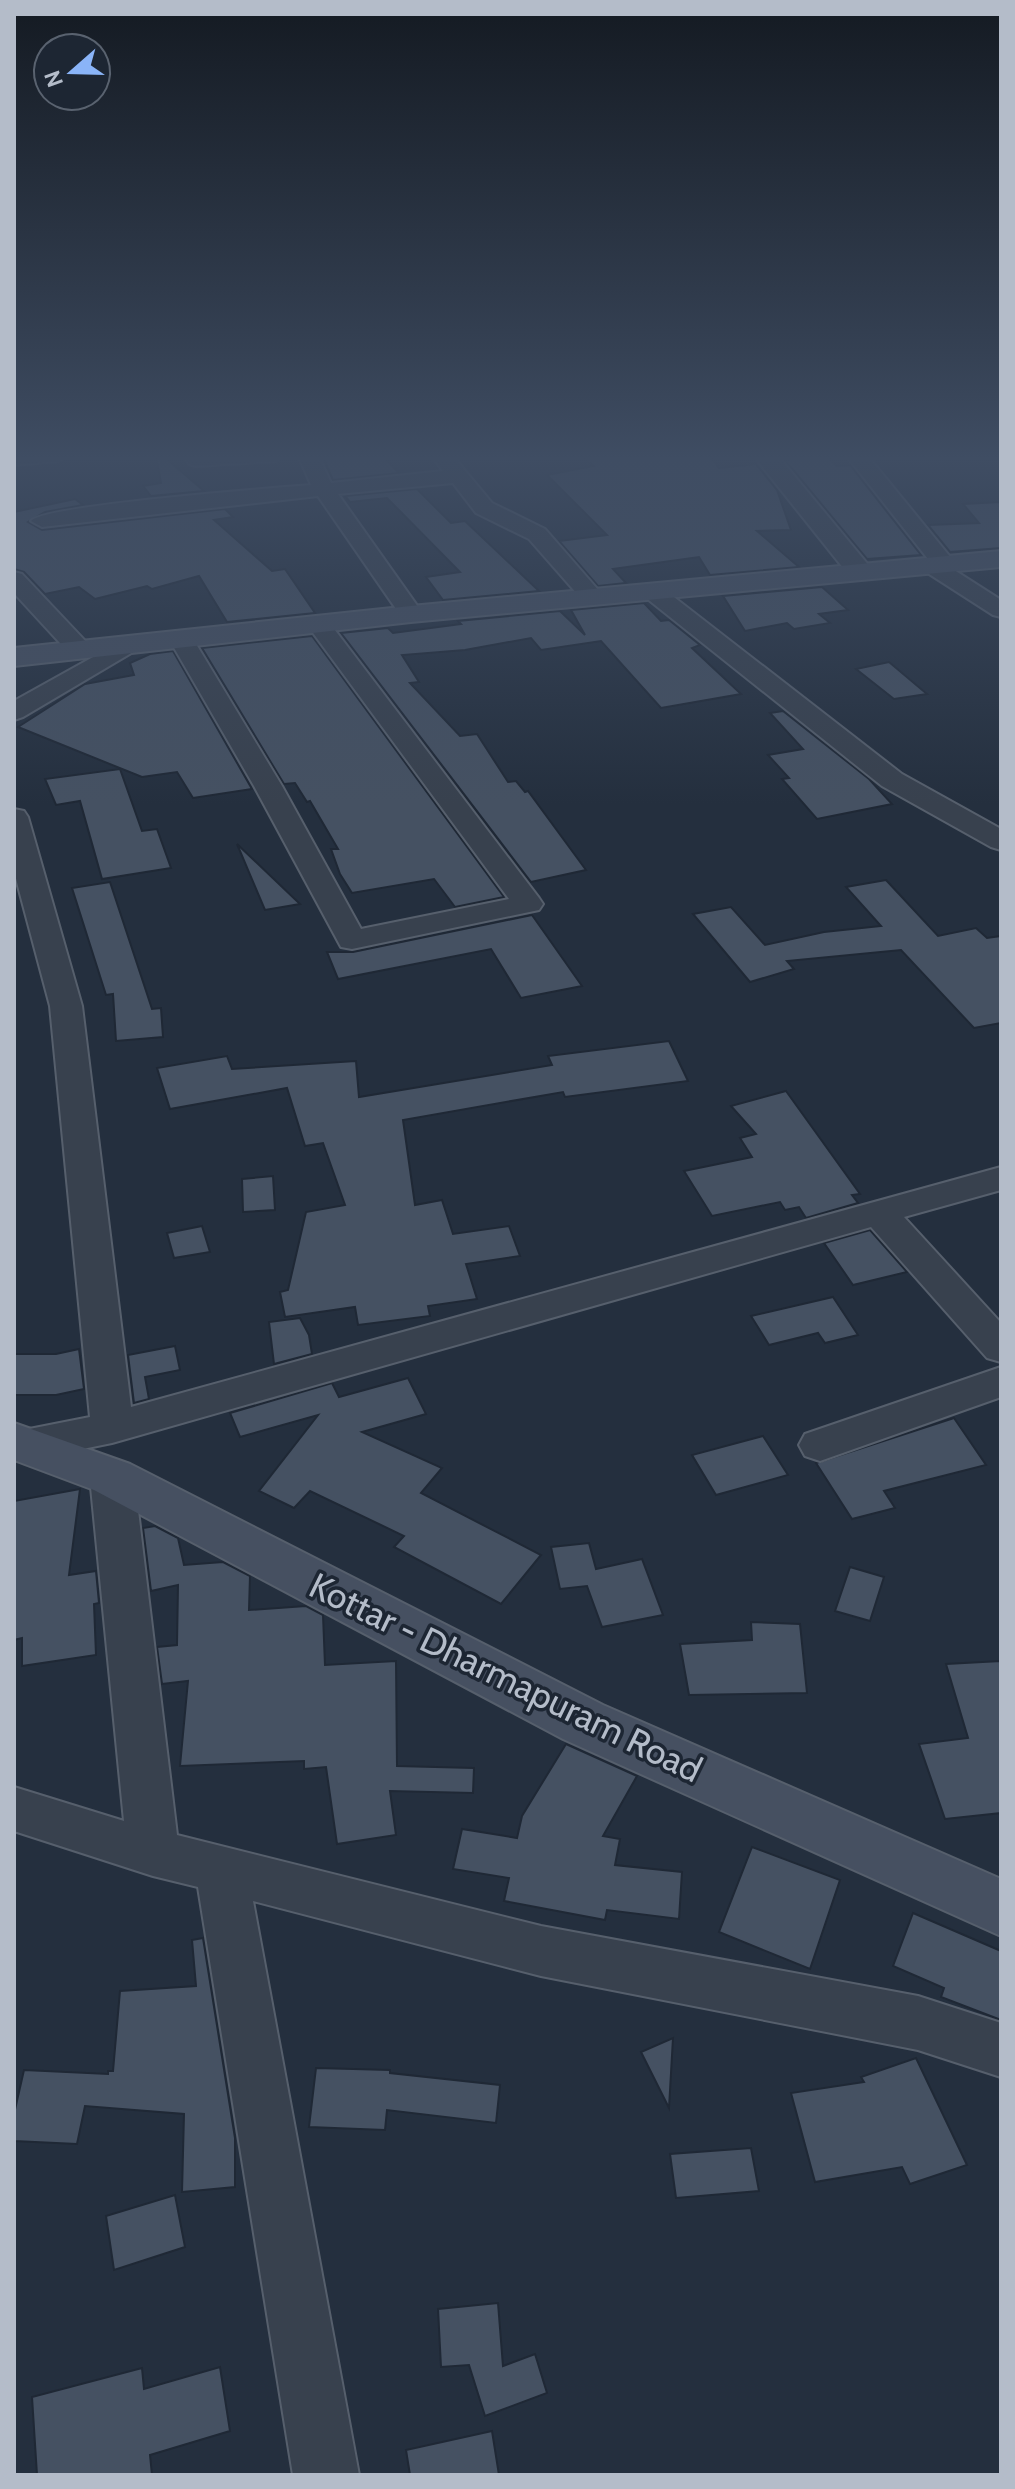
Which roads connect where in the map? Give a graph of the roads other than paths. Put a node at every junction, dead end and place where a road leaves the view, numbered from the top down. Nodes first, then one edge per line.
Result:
1 (381, 571) edge
2 (570, 571) edge
3 (877, 571) edge
4 (947, 571) edge
5 (861, 573) joint
6 (14, 579) edge
7 (653, 592) junction
8 (594, 599) junction
9 (1001, 610) edge
10 (411, 614) junction
11 (320, 626) junction
12 (181, 639) junction
13 (129, 644) junction
14 (80, 650) junction
15 (14, 657) edge
16 (14, 712) edge
17 (14, 817) edge
18 (1001, 841) edge
19 (1001, 1178) edge
20 (879, 1213) junction
21 (1001, 1348) edge
22 (1001, 1382) edge
23 (19, 1443) edge
24 (820, 1445) dead end
25 (112, 1453) junction
26 (14, 1809) edge
27 (153, 1853) junction
28 (221, 1869) junction
29 (1001, 1908) edge
30 (1001, 2050) edge
31 (326, 2475) edge

1 - 10 street
2 - 8 street
3 - 5 main road
4 - 9 street
5 - 7 main road
6 - 14 street
7 - 8 main road
7 - 18 street
8 - 10 main road
10 - 11 main road
11 - 12 main road
11 - 12 street
12 - 13 main road
13 - 14 main road
13 - 16 street
14 - 15 main road
17 - 25 street
19 - 20 street
20 - 21 street
20 - 25 street
22 - 24 street
23 - 25 main road, Kottar - Dharmapuram Road
25 - 27 street
25 - 29 main road, Kottar - Dharmapuram Road
26 - 27 street
27 - 28 street
28 - 30 street
28 - 31 street

